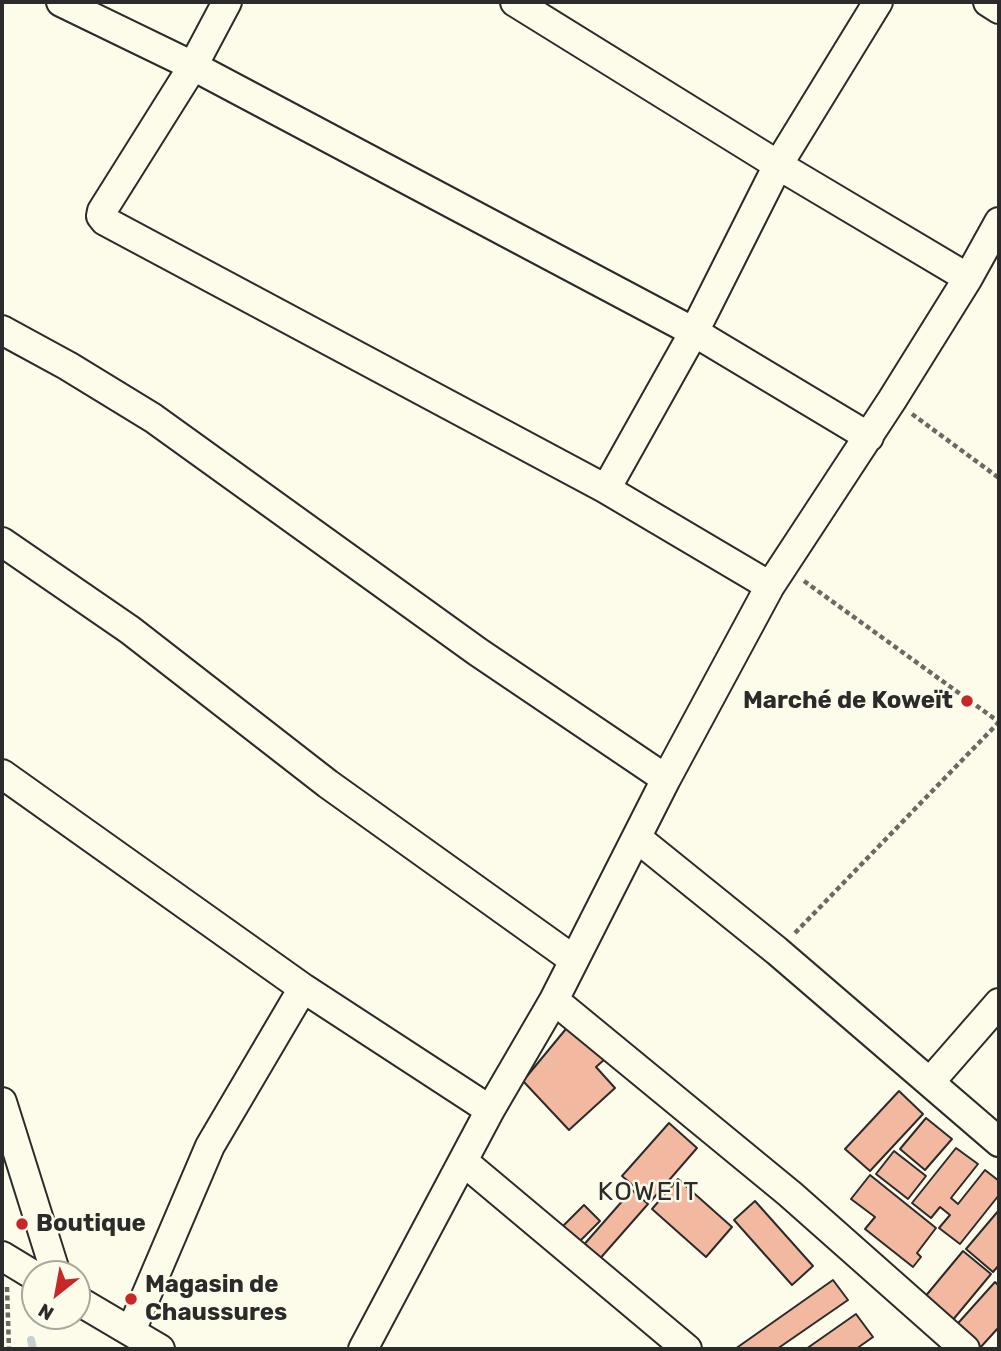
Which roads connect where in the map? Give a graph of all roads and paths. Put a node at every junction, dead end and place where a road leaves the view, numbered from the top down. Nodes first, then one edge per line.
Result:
1 (61, 2) edge
2 (227, 2) edge
3 (515, 2) edge
4 (878, 2) edge
5 (988, 2) edge
6 (999, 9) edge
7 (193, 66) junction
8 (778, 165) junction
9 (999, 222) edge
10 (968, 278) junction
11 (2, 330) edge
12 (694, 332) junction
13 (892, 400) junction
14 (869, 437) junction
15 (999, 478) edge
16 (606, 489) junction
17 (2, 542) edge
18 (776, 576) junction
19 (999, 722) edge
20 (2, 774) edge
21 (666, 779) junction
22 (637, 838) junction
23 (777, 951) junction
24 (573, 960) junction
25 (303, 988) junction
26 (555, 1000) junction
27 (999, 1003) edge
28 (930, 1082) junction
29 (2, 1102) edge
30 (490, 1110) junction
31 (999, 1142) edge
32 (464, 1162) junction
33 (4, 1258) edge
34 (52, 1260) edge
35 (21, 1268) edge
36 (91, 1308) edge
37 (131, 1331) junction
38 (9, 1349) edge
39 (160, 1349) edge
40 (363, 1349) edge
41 (687, 1349) edge
42 (965, 1349) edge

1 - 7 street
2 - 7 street
3 - 8 street
4 - 8 street
5 - 6 street
7 - 12 street
7 - 16 street
8 - 10 street
8 - 12 street
9 - 10 street
10 - 13 street
11 - 21 street
12 - 14 street
12 - 16 street
13 - 14 street
13 - 15 path
14 - 18 street
16 - 18 street
17 - 24 street
18 - 19 path
18 - 21 street
19 - 23 path
20 - 25 street
21 - 22 street
22 - 23 street
22 - 24 street
23 - 28 street
24 - 26 street
25 - 30 street
25 - 37 street
26 - 30 street
26 - 42 street
27 - 28 street
28 - 31 street
29 - 34 street
30 - 32 street
32 - 40 street
32 - 41 street
33 - 35 street
33 - 38 path
36 - 37 street
37 - 39 street

